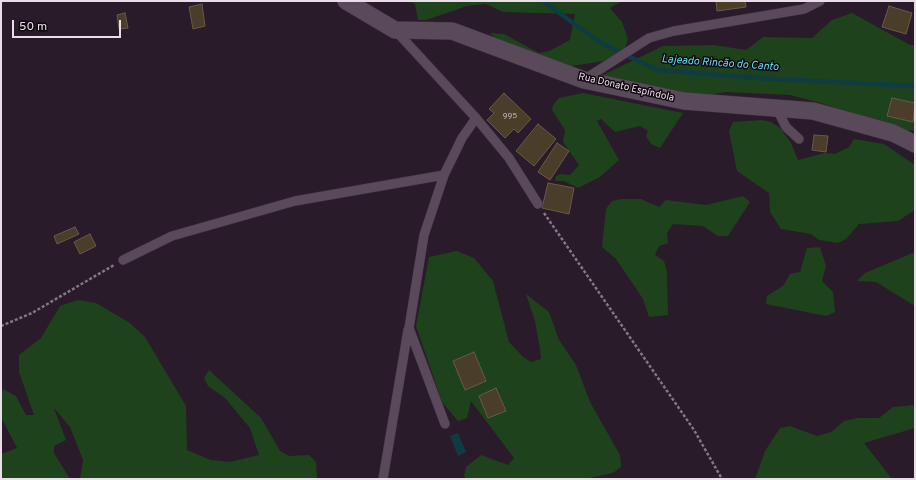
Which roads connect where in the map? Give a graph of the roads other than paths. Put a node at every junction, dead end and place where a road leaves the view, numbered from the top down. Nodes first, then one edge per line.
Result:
1 (346, 1) edge
2 (820, 1) edge
3 (395, 30) junction
4 (584, 80) junction
5 (777, 108) junction
6 (476, 118) junction
7 (799, 139) dead end
8 (915, 144) edge
9 (444, 175) junction
10 (538, 204) road end
11 (123, 260) road end
12 (409, 328) junction
13 (445, 424) dead end
14 (384, 479) edge

1 - 3 street, Rua Donato Espíndola
2 - 4 lane
3 - 4 street, Rua Donato Espíndola
3 - 6 lane
4 - 5 street, Rua Donato Espíndola
5 - 7 lane
5 - 8 street, Rua Donato Espíndola
6 - 9 lane
6 - 10 lane
9 - 11 lane
9 - 12 lane
12 - 13 lane
12 - 14 lane

